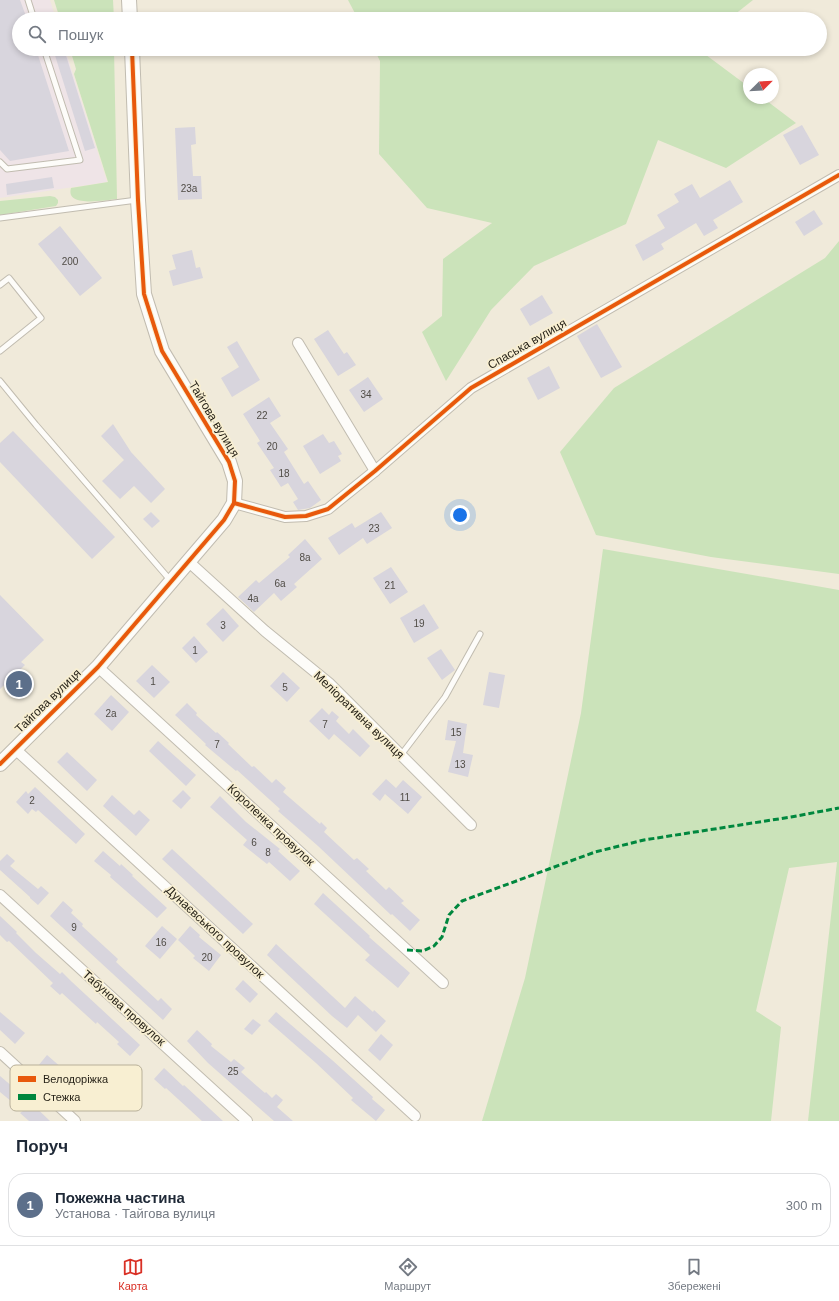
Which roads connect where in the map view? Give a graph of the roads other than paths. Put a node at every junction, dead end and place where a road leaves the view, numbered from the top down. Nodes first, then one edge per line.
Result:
1 (28, 0) edge
2 (130, 0) edge
3 (32, 12) edge
4 (130, 12) edge
5 (46, 56) edge
6 (132, 56) edge
7 (0, 162) edge
8 (839, 175) edge
9 (138, 200) junction
10 (0, 218) edge
11 (0, 285) edge
12 (298, 343) dead end
13 (0, 351) edge
14 (0, 381) edge
15 (375, 471) junction
16 (234, 503) junction
17 (188, 562) junction
18 (171, 582) junction
19 (480, 634) dead end
20 (98, 667) junction
21 (14, 748) junction
22 (400, 755) junction
23 (0, 764) edge
24 (471, 825) dead end
25 (0, 895) edge
26 (444, 984) dead end
27 (0, 1052) edge
28 (14, 1065) edge
29 (64, 1111) edge
30 (415, 1116) dead end
31 (75, 1121) edge
32 (247, 1121) edge

1 - 3 lane
2 - 4 street
5 - 7 lane
6 - 9 street, Тайгова вулиця
8 - 15 street, Спаська вулиця
9 - 10 lane
9 - 16 street, Тайгова вулиця
11 - 13 lane
12 - 15 street
14 - 18 lane
15 - 16 street, Спаська вулиця
16 - 17 street, Тайгова вулиця
17 - 18 street, Тайгова вулиця
17 - 22 street, Меліоративна вулиця
18 - 20 street, Тайгова вулиця
19 - 22 lane
20 - 21 street, Тайгова вулиця
20 - 26 street, Короленка провулок
21 - 23 street, Тайгова вулиця
21 - 30 street, Дунаєвського провулок
22 - 24 street, Меліоративна вулиця
25 - 32 street, Табунова провулок
27 - 28 street
29 - 31 street

